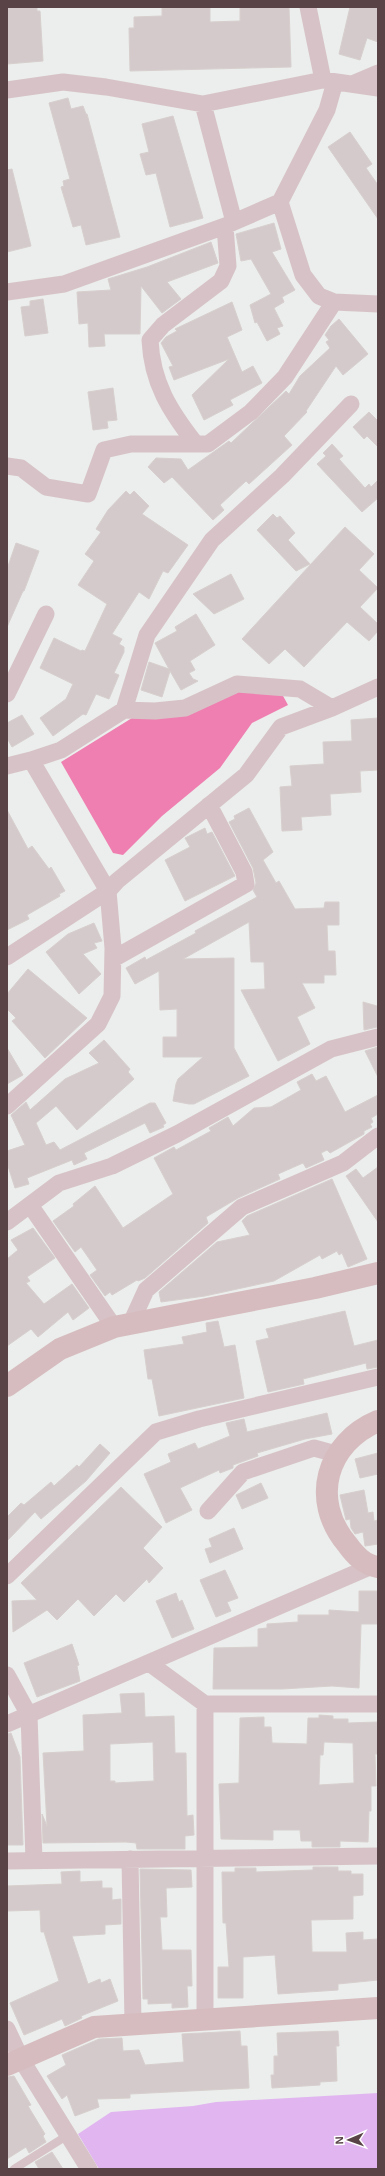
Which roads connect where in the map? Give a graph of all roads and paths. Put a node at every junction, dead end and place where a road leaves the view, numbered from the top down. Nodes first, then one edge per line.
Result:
1 (308, 7) edge
2 (378, 73) edge
3 (329, 81) junction
4 (352, 85) junction
5 (378, 88) edge
6 (7, 90) edge
7 (203, 104) junction
8 (280, 202) junction
9 (230, 224) junction
10 (7, 292) edge
11 (334, 302) junction
12 (378, 304) edge
13 (351, 404) dead end
14 (195, 443) junction
15 (7, 466) edge
16 (46, 614) dead end
17 (378, 687) edge
18 (7, 694) edge
19 (332, 708) junction
20 (124, 710) junction
21 (31, 760) junction
22 (7, 766) edge
23 (209, 805) junction
24 (108, 891) junction
25 (7, 957) edge
26 (113, 959) junction
27 (378, 1037) edge
28 (7, 1106) edge
29 (378, 1136) edge
30 (30, 1205) junction
31 (7, 1222) edge
32 (378, 1272) edge
33 (123, 1325) junction
34 (378, 1377) edge
35 (7, 1386) edge
36 (378, 1422) edge
37 (336, 1454) junction
38 (208, 1511) dead end
39 (375, 1567) edge
40 (7, 1576) edge
41 (149, 1663) junction
42 (7, 1675) edge
43 (205, 1704) junction
44 (378, 1704) edge
45 (29, 1715) junction
46 (7, 1724) edge
47 (378, 1856) edge
48 (205, 1858) junction
49 (130, 1859) junction
50 (34, 1860) junction
51 (7, 1861) edge
52 (378, 2008) edge
53 (205, 2018) junction
54 (133, 2023) junction
55 (7, 2029) edge
56 (14, 2062) edge
57 (68, 2135) junction
58 (14, 2169) edge
59 (89, 2169) edge

1 - 3 street
2 - 4 street
3 - 4 street
3 - 7 street
3 - 8 street
4 - 5 street
6 - 7 street
7 - 9 street
8 - 9 street
8 - 11 street
9 - 10 street
9 - 14 street
11 - 12 street
11 - 14 street
13 - 20 street
14 - 15 street
16 - 18 street
17 - 19 street
19 - 20 street
19 - 23 street
20 - 21 street
21 - 22 street
21 - 24 street
23 - 24 street
23 - 26 street
24 - 25 street
24 - 26 street
26 - 28 street
27 - 30 street
29 - 33 street
30 - 31 street
30 - 33 street
32 - 33 street
33 - 35 street
34 - 40 street
36 - 37 street
37 - 38 street
37 - 39 street
39 - 41 street
41 - 43 street
41 - 45 street
42 - 45 street
43 - 44 street
43 - 48 street
45 - 46 street
45 - 50 street
47 - 48 street
48 - 49 street
48 - 53 street
49 - 50 street
49 - 54 street
50 - 51 street
52 - 53 street
53 - 54 street
54 - 56 street
55 - 56 street
56 - 57 street
57 - 58 lane
57 - 59 street

